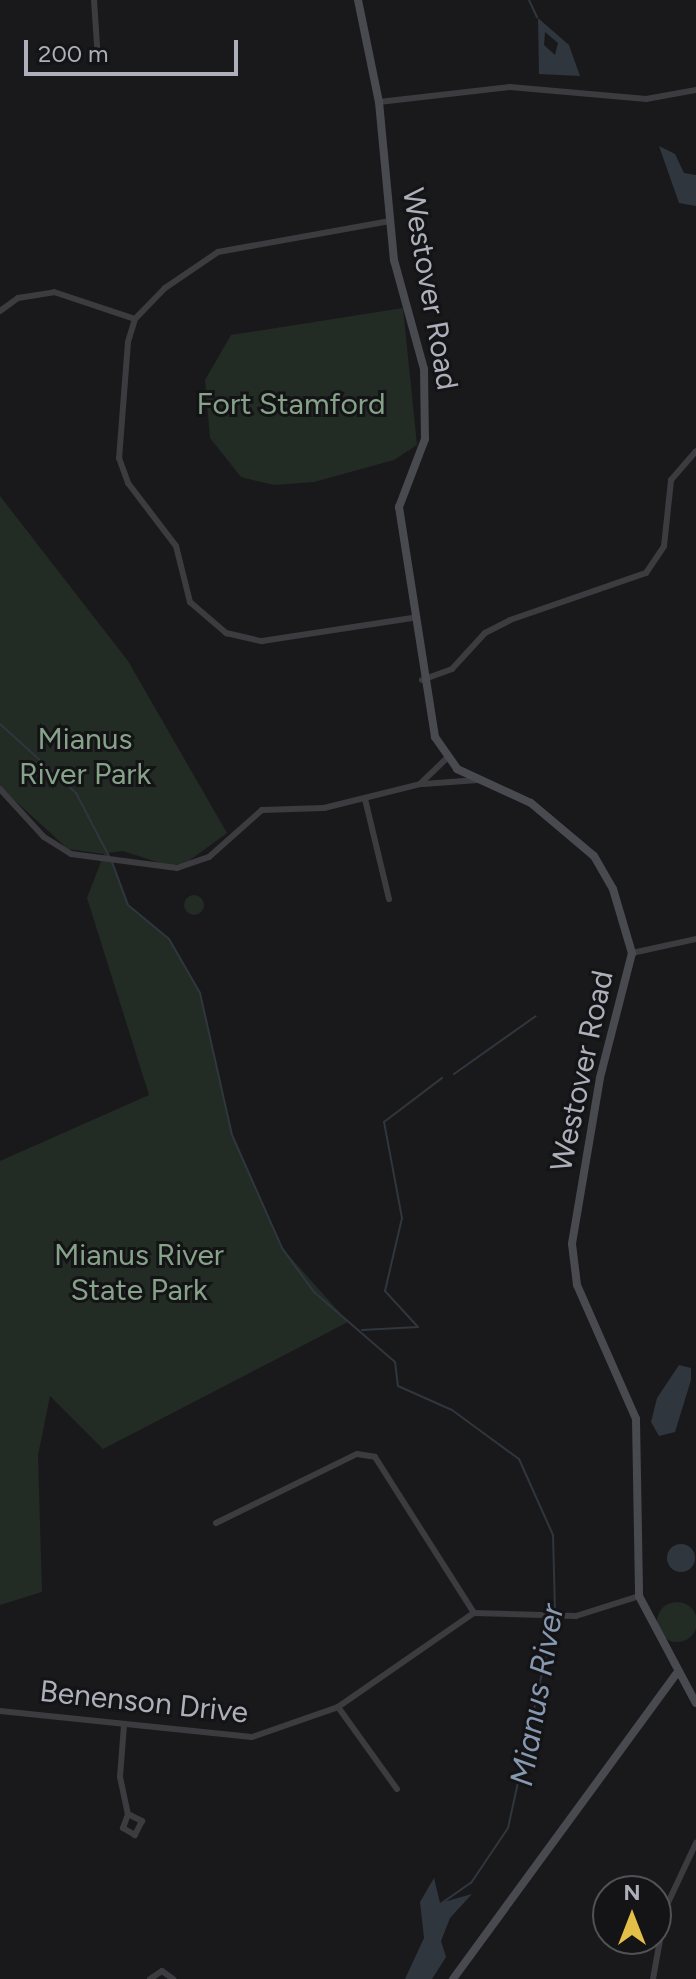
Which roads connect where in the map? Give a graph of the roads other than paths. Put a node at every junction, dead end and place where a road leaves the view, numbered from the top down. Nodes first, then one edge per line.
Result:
1 (94, 0) edge
2 (358, 0) edge
3 (98, 60) dead end
4 (696, 90) edge
5 (379, 102) junction
6 (390, 221) junction
7 (0, 311) edge
8 (135, 319) junction
9 (696, 451) edge
10 (412, 618) junction
11 (422, 680) junction
12 (446, 759) junction
13 (478, 780) junction
14 (420, 784) junction
15 (0, 789) edge
16 (365, 799) junction
17 (389, 899) dead end
18 (696, 939) edge
19 (632, 953) junction
20 (216, 1523) dead end
21 (639, 1596) junction
22 (474, 1613) junction
23 (676, 1674) junction
24 (696, 1703) edge
25 (338, 1707) junction
26 (0, 1711) edge
27 (124, 1725) junction
28 (397, 1789) dead end
29 (128, 1814) dead end
30 (696, 1843) edge
31 (150, 1979) edge
32 (173, 1979) edge
33 (453, 1979) edge
34 (653, 1979) edge

1 - 3 street
2 - 5 street, Westover Road
4 - 5 street
5 - 6 street, Westover Road
6 - 8 street
6 - 10 street, Westover Road
7 - 8 street
8 - 10 street
9 - 11 street
10 - 11 street, Westover Road
11 - 12 street, Westover Road
12 - 13 street, Westover Road
12 - 14 street
13 - 14 street
13 - 19 street, Westover Road
14 - 16 street
15 - 16 street
16 - 17 street
18 - 19 street
19 - 21 street, Westover Road
20 - 22 street
21 - 22 street
21 - 23 street, Westover Road
22 - 25 street, Benenson Drive
23 - 24 street, Westover Road
23 - 33 street
25 - 27 street, Benenson Drive
25 - 28 street
26 - 27 street, Benenson Drive
27 - 29 street
30 - 34 street
31 - 32 street

